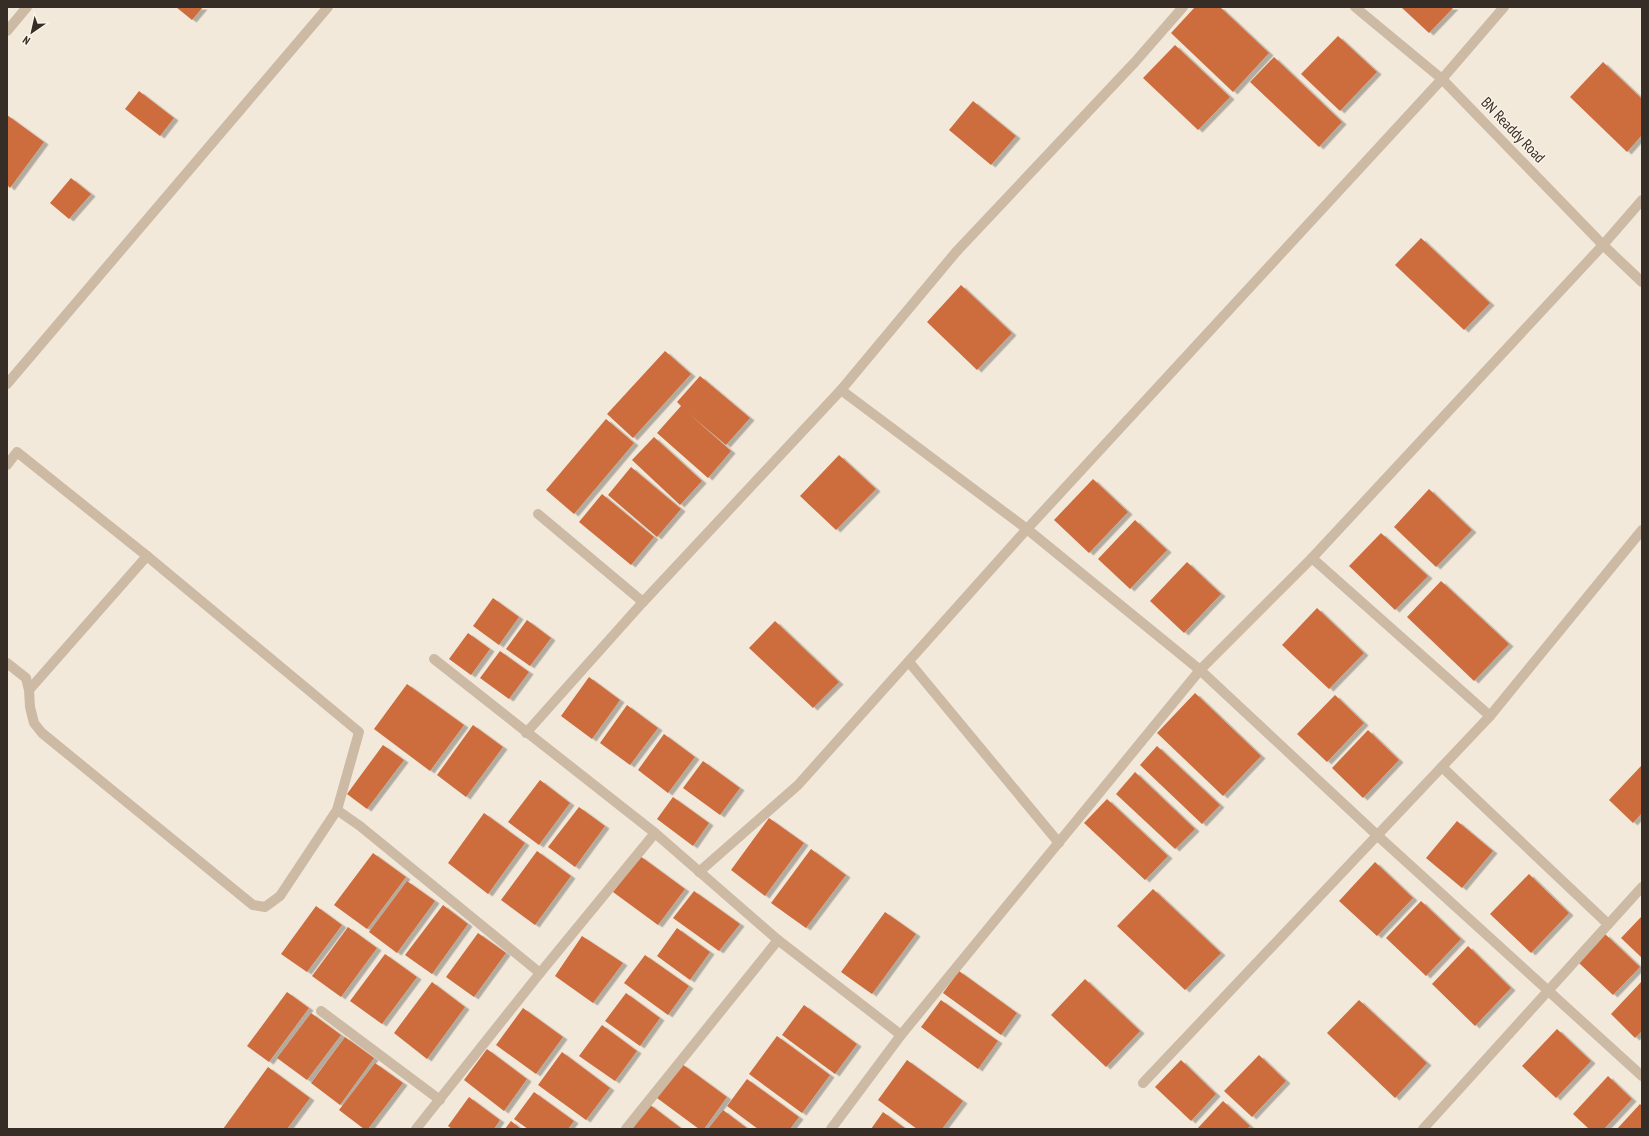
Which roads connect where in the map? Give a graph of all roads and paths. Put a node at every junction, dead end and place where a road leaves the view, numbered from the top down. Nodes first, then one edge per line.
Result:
1 (27, 7) edge
2 (328, 7) edge
3 (1183, 7) edge
4 (1355, 7) edge
5 (1504, 7) edge
6 (7, 31) edge
7 (1442, 79) junction
8 (1642, 200) edge
9 (1602, 245) junction
10 (1642, 282) edge
11 (7, 384) edge
12 (841, 390) junction
13 (7, 465) edge
14 (538, 514) dead end
15 (1027, 530) junction
16 (1642, 530) edge
17 (147, 556) junction
18 (1312, 558) junction
19 (643, 602) junction
20 (434, 659) dead end
21 (909, 662) junction
22 (7, 663) edge
23 (1200, 670) junction
24 (29, 690) junction
25 (1490, 716) junction
26 (526, 733) junction
27 (1442, 767) junction
28 (337, 810) junction
29 (654, 833) junction
30 (1378, 836) junction
31 (1059, 843) junction
32 (699, 872) junction
33 (1642, 887) edge
34 (1608, 924) junction
35 (778, 940) junction
36 (540, 973) junction
37 (1548, 990) junction
38 (321, 1011) dead end
39 (901, 1035) junction
40 (1642, 1076) edge
41 (1143, 1083) dead end
42 (440, 1100) junction
43 (416, 1129) edge
44 (626, 1129) edge
45 (831, 1129) edge
46 (1423, 1129) edge

1 - 6 street
2 - 11 street
3 - 12 street
4 - 7 street, BN Readdy Road
5 - 7 street
7 - 9 street, BN Readdy Road
7 - 15 street
8 - 9 street
9 - 10 street, BN Readdy Road
9 - 18 street
12 - 15 street
12 - 19 street
13 - 17 street
14 - 19 street
15 - 21 street
15 - 23 street
16 - 25 street
17 - 24 street
17 - 28 street
18 - 23 street
18 - 25 street
19 - 26 street
20 - 26 street
21 - 31 street
21 - 32 street
22 - 24 street
23 - 30 street
23 - 31 street
24 - 28 street
25 - 27 street
26 - 29 street
27 - 30 street
27 - 34 street
28 - 36 street
29 - 32 street
29 - 36 street
30 - 37 street
30 - 41 street
31 - 39 street
32 - 35 street
33 - 34 street
34 - 37 street
35 - 39 street
35 - 44 street
36 - 42 street
37 - 40 street
37 - 46 street
38 - 42 street
39 - 45 street
42 - 43 street

